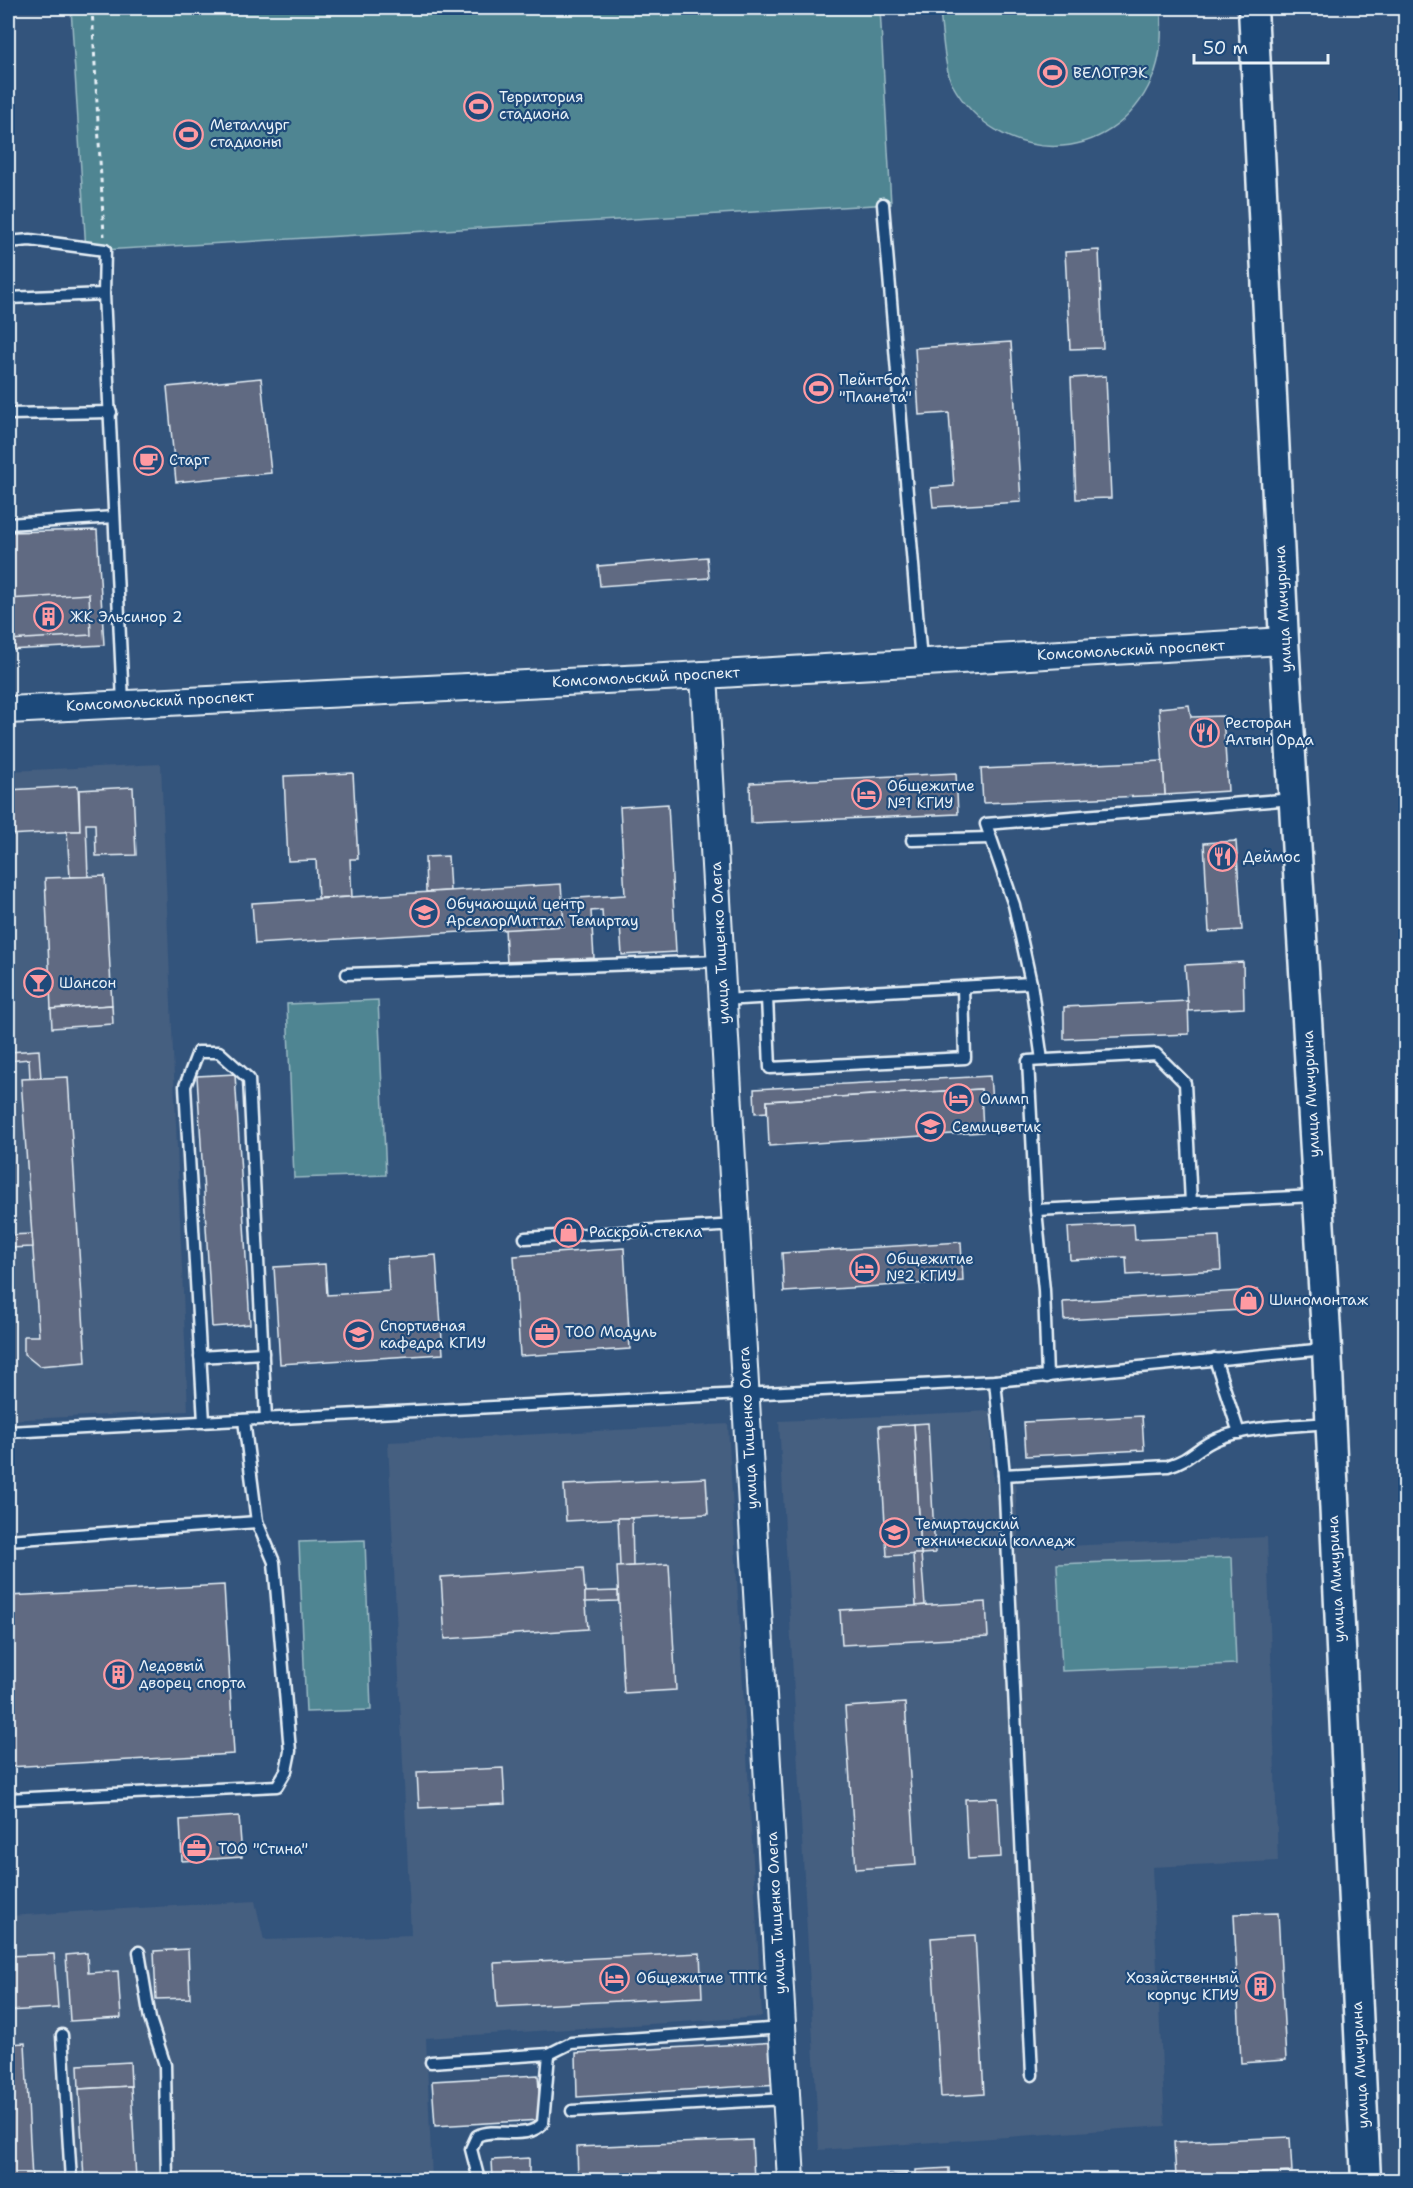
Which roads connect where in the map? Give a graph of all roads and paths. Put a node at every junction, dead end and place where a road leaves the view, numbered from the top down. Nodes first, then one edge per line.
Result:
1 (92, 8) edge
2 (1253, 8) edge
3 (883, 204) dead end
4 (8, 242) edge
5 (105, 250) junction
6 (104, 294) junction
7 (8, 298) edge
8 (111, 412) junction
9 (8, 414) edge
10 (114, 517) junction
11 (8, 524) edge
12 (1284, 642) junction
13 (921, 661) junction
14 (704, 675) junction
15 (123, 702) junction
16 (8, 710) edge
17 (1293, 799) junction
18 (990, 838) junction
19 (912, 840) dead end
20 (721, 962) junction
21 (348, 975) dead end
22 (1031, 982) junction
23 (963, 987) junction
24 (767, 997) junction
25 (723, 1000) junction
26 (1042, 1060) junction
27 (1317, 1196) junction
28 (1191, 1203) junction
29 (1036, 1210) junction
30 (737, 1225) junction
31 (525, 1238) dead end
32 (1327, 1349) junction
33 (263, 1353) junction
34 (200, 1357) junction
35 (1215, 1359) junction
36 (1047, 1377) junction
37 (995, 1381) junction
38 (746, 1395) junction
39 (266, 1419) junction
40 (244, 1420) junction
41 (204, 1422) junction
42 (1328, 1423) junction
43 (8, 1432) edge
44 (1239, 1433) junction
45 (1004, 1475) junction
46 (257, 1522) junction
47 (8, 1540) edge
48 (8, 1800) edge
49 (139, 1952) dead end
50 (782, 2028) junction
51 (62, 2035) dead end
52 (549, 2054) junction
53 (431, 2062) dead end
54 (1032, 2075) dead end
55 (786, 2099) junction
56 (572, 2111) dead end
57 (71, 2181) edge
58 (167, 2181) edge
59 (479, 2181) edge
60 (791, 2181) edge
61 (1366, 2181) edge

1 - 5 path
2 - 12 main road, улица Мичурина
3 - 13 lane
4 - 5 lane
5 - 6 lane
6 - 7 lane
6 - 8 lane
8 - 9 lane
8 - 10 lane
10 - 11 lane
10 - 15 lane
12 - 13 street, Комсомольский проспект
12 - 17 main road, улица Мичурина
13 - 14 street, Комсомольский проспект
14 - 15 street, Комсомольский проспект
14 - 20 street, улица Тищенко Олега
15 - 16 street, Комсомольский проспект
17 - 18 lane
17 - 27 main road, улица Мичурина
18 - 19 lane
18 - 22 lane
20 - 21 lane
20 - 25 street, улица Тищенко Олега
22 - 23 lane
22 - 26 lane
23 - 24 lane
23 - 24 lane
24 - 25 lane
25 - 30 street, улица Тищенко Олега
26 - 28 lane
26 - 29 lane
27 - 28 lane
27 - 32 main road, улица Мичурина
28 - 29 lane
29 - 36 lane
30 - 31 lane
30 - 38 street, улица Тищенко Олега
32 - 35 lane
32 - 42 main road, улица Мичурина
33 - 34 lane
33 - 34 lane
33 - 39 lane
34 - 41 lane
35 - 36 lane
35 - 44 lane
36 - 37 lane
37 - 38 lane
37 - 45 lane
38 - 39 lane
38 - 50 street, улица Тищенко Олега
39 - 40 lane
40 - 41 lane
40 - 46 lane
41 - 43 lane
42 - 44 lane
42 - 61 main road, улица Мичурина
44 - 45 lane
45 - 54 lane
46 - 47 lane
46 - 48 lane
49 - 58 lane
50 - 52 lane
50 - 55 street, улица Тищенко Олега
51 - 57 lane
52 - 53 lane
52 - 59 lane
55 - 56 lane
55 - 60 street, улица Тищенко Олега

